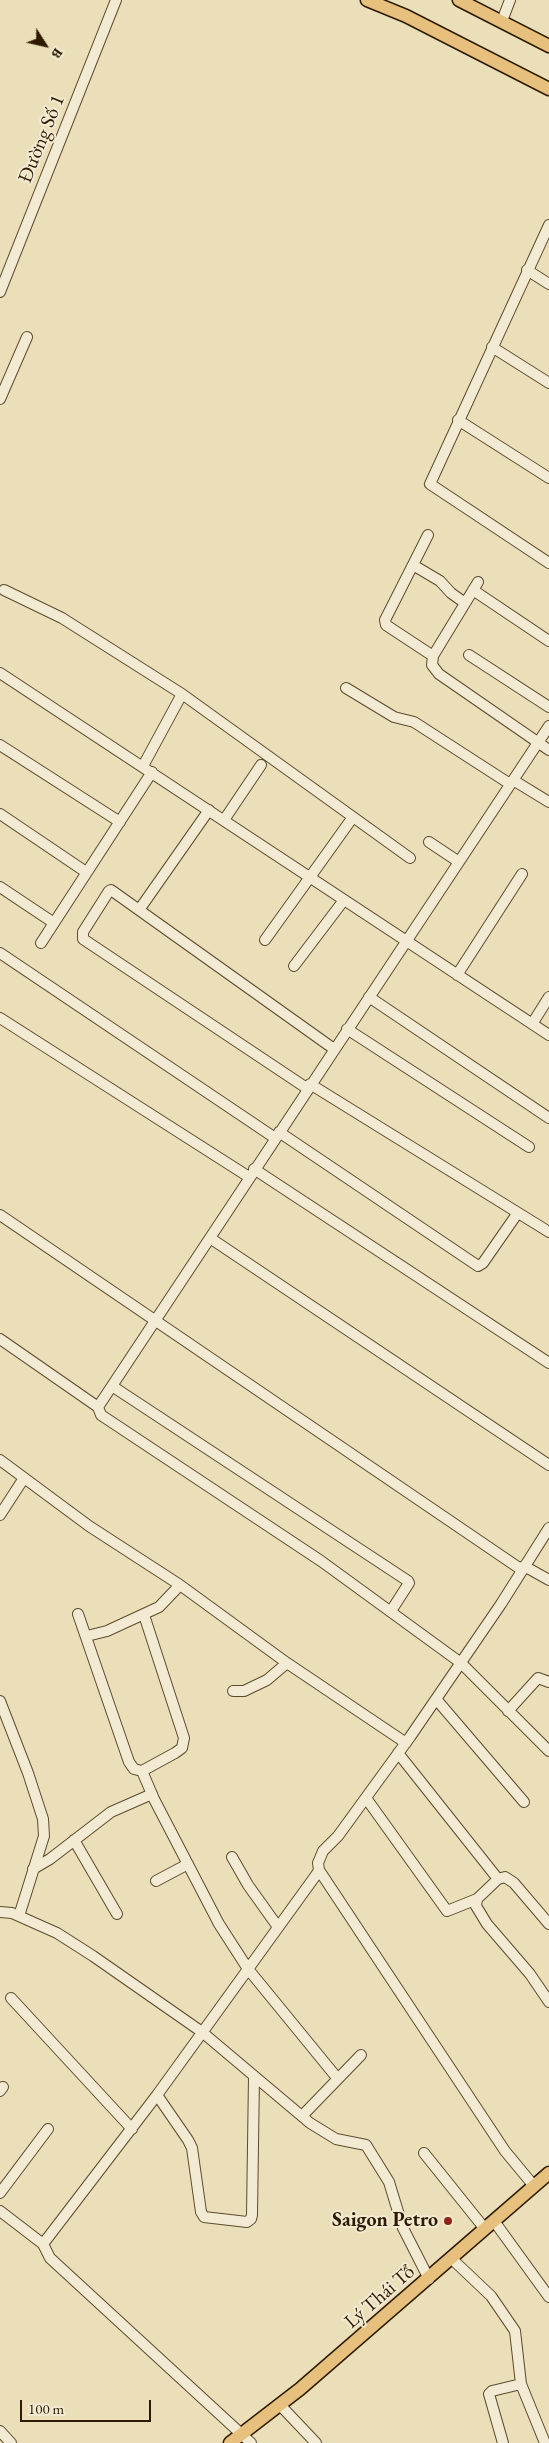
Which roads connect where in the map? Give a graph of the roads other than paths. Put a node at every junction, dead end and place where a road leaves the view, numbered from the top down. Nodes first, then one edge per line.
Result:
1 (116, 0) edge
2 (367, 0) edge
3 (459, 0) edge
4 (510, 0) edge
5 (502, 21) junction
6 (549, 46) edge
7 (549, 88) edge
8 (549, 225) edge
9 (527, 270) junction
10 (549, 284) edge
11 (0, 292) edge
12 (27, 338) dead end
13 (492, 347) junction
14 (549, 383) edge
15 (0, 399) edge
16 (458, 420) junction
17 (549, 478) edge
18 (428, 535) dead end
19 (549, 563) edge
20 (413, 565) junction
21 (4, 590) dead end
22 (465, 603) junction
23 (549, 641) edge
24 (470, 655) dead end
25 (433, 656) junction
26 (0, 673) edge
27 (346, 688) dead end
28 (182, 694) junction
29 (549, 707) edge
30 (549, 726) edge
31 (538, 742) junction
32 (0, 745) edge
33 (549, 750) edge
34 (261, 765) dead end
35 (148, 769) junction
36 (512, 782) junction
37 (549, 802) edge
38 (209, 810) junction
39 (0, 814) edge
40 (353, 817) junction
41 (224, 820) junction
42 (120, 822) junction
43 (429, 842) dead end
44 (410, 858) dead end
45 (458, 862) junction
46 (86, 872) junction
47 (522, 874) dead end
48 (311, 878) junction
49 (0, 887) edge
50 (344, 900) junction
51 (139, 910) junction
52 (54, 923) junction
53 (265, 940) dead end
54 (406, 941) junction
55 (41, 943) dead end
56 (0, 953) edge
57 (294, 966) dead end
58 (457, 975) junction
59 (369, 997) junction
60 (549, 997) edge
61 (0, 1018) edge
62 (532, 1024) junction
63 (347, 1030) junction
64 (549, 1035) edge
65 (334, 1048) junction
66 (309, 1086) junction
67 (549, 1118) edge
68 (277, 1135) junction
69 (529, 1146) dead end
70 (252, 1173) junction
71 (517, 1214) junction
72 (0, 1215) edge
73 (549, 1232) edge
74 (210, 1238) junction
75 (156, 1320) junction
76 (0, 1339) edge
77 (549, 1363) edge
78 (112, 1386) junction
79 (98, 1407) junction
80 (0, 1460) edge
81 (549, 1466) edge
82 (24, 1478) junction
83 (0, 1515) edge
84 (549, 1528) edge
85 (523, 1568) junction
86 (549, 1580) edge
87 (180, 1585) junction
88 (391, 1611) junction
89 (78, 1614) dead end
90 (144, 1615) junction
91 (87, 1636) junction
92 (461, 1662) junction
93 (286, 1663) junction
94 (549, 1682) edge
95 (233, 1691) dead end
96 (436, 1699) junction
97 (0, 1701) edge
98 (508, 1711) junction
99 (406, 1743) junction
100 (549, 1751) edge
101 (398, 1753) junction
102 (142, 1771) junction
103 (152, 1794) junction
104 (366, 1798) junction
105 (524, 1802) dead end
106 (74, 1840) junction
107 (232, 1857) dead end
108 (188, 1864) junction
109 (33, 1869) junction
110 (319, 1870) junction
111 (498, 1879) junction
112 (156, 1881) dead end
113 (477, 1899) junction
114 (0, 1912) edge
115 (118, 1914) dead end
116 (19, 1916) junction
117 (549, 1924) edge
118 (278, 1927) junction
119 (248, 1969) junction
120 (11, 1998) dead end
121 (549, 2002) edge
122 (202, 2032) junction
123 (361, 2055) dead end
124 (254, 2076) junction
125 (338, 2079) junction
126 (157, 2094) junction
127 (302, 2116) junction
128 (48, 2129) dead end
129 (132, 2129) junction
130 (424, 2153) dead end
131 (549, 2173) edge
132 (534, 2186) junction
133 (0, 2193) edge
134 (0, 2211) edge
135 (490, 2225) junction
136 (43, 2244) junction
137 (452, 2259) junction
138 (429, 2279) junction
139 (549, 2296) edge
140 (521, 2384) junction
141 (280, 2405) junction
142 (0, 2431) edge
143 (247, 2438) edge
144 (12, 2443) edge
145 (230, 2443) edge
146 (316, 2443) edge
147 (503, 2443) edge
148 (545, 2443) edge

1 - 11 street, Đường Số 1
2 - 7 main road
3 - 5 main road
4 - 5 street
5 - 6 main road
8 - 9 street
9 - 10 street
9 - 13 street
12 - 15 street
13 - 14 street
13 - 16 street
16 - 17 street
16 - 19 street
18 - 20 street
20 - 22 street
20 - 25 street
21 - 28 street
22 - 23 street
22 - 25 street
24 - 29 street
25 - 31 street
26 - 35 street
27 - 36 street
28 - 35 street
28 - 40 street
30 - 31 street
31 - 33 street
31 - 36 street
32 - 42 street
34 - 41 street
35 - 38 street
35 - 42 street
36 - 37 street
36 - 45 street
38 - 41 street
38 - 51 street
39 - 46 street
40 - 44 street
40 - 48 street
41 - 48 street
42 - 46 street
43 - 45 street
45 - 54 street
46 - 52 street
47 - 58 street
48 - 50 street
48 - 53 street
49 - 52 street
50 - 54 street
50 - 57 street
51 - 65 street
51 - 66 street
52 - 55 street
54 - 58 street
54 - 59 street
56 - 68 street
58 - 62 street
59 - 63 street
59 - 67 street
60 - 62 street
61 - 70 street
62 - 64 street
63 - 65 street
63 - 69 street
65 - 66 street
66 - 68 street
66 - 71 street
68 - 70 street
68 - 71 street
70 - 74 street
70 - 77 street
71 - 73 street
72 - 75 street
74 - 75 street
74 - 81 street
75 - 78 street
75 - 85 street
76 - 79 street
78 - 79 street
78 - 88 street
79 - 88 street
80 - 82 street
82 - 83 street
82 - 87 street
84 - 85 street
85 - 86 street
85 - 92 street
87 - 90 street
87 - 93 street
88 - 92 street
89 - 91 street
90 - 91 street
90 - 102 street
91 - 102 street
92 - 96 street
92 - 98 street
93 - 95 street
93 - 99 street
94 - 98 street
96 - 99 street
96 - 105 street
97 - 109 street
98 - 100 street
99 - 101 street
101 - 104 street
101 - 111 street
102 - 103 street
103 - 106 street
103 - 108 street
104 - 110 street
104 - 113 street
106 - 109 street
106 - 115 street
107 - 118 street
108 - 112 street
108 - 119 street
109 - 116 street
110 - 118 street
110 - 132 street
111 - 113 street
111 - 117 street
113 - 121 street
114 - 116 street
116 - 122 street
118 - 119 street
119 - 122 street
119 - 125 street
120 - 129 street
122 - 124 street
122 - 126 street
123 - 125 street
124 - 126 street
124 - 127 street
125 - 127 street
126 - 129 street
127 - 138 street
128 - 133 street
129 - 136 street
130 - 135 street
131 - 132 main road, Lý Thái Tổ
132 - 135 main road, Lý Thái Tổ
134 - 136 street
135 - 137 main road, Lý Thái Tổ
135 - 139 street
136 - 143 street
137 - 138 main road, Lý Thái Tổ
137 - 140 street
138 - 141 main road, Lý Thái Tổ
140 - 147 street
140 - 148 street
141 - 143 main road, Lý Thái Tổ
141 - 146 street
142 - 144 street
143 - 145 main road, Lý Thái Tổ

